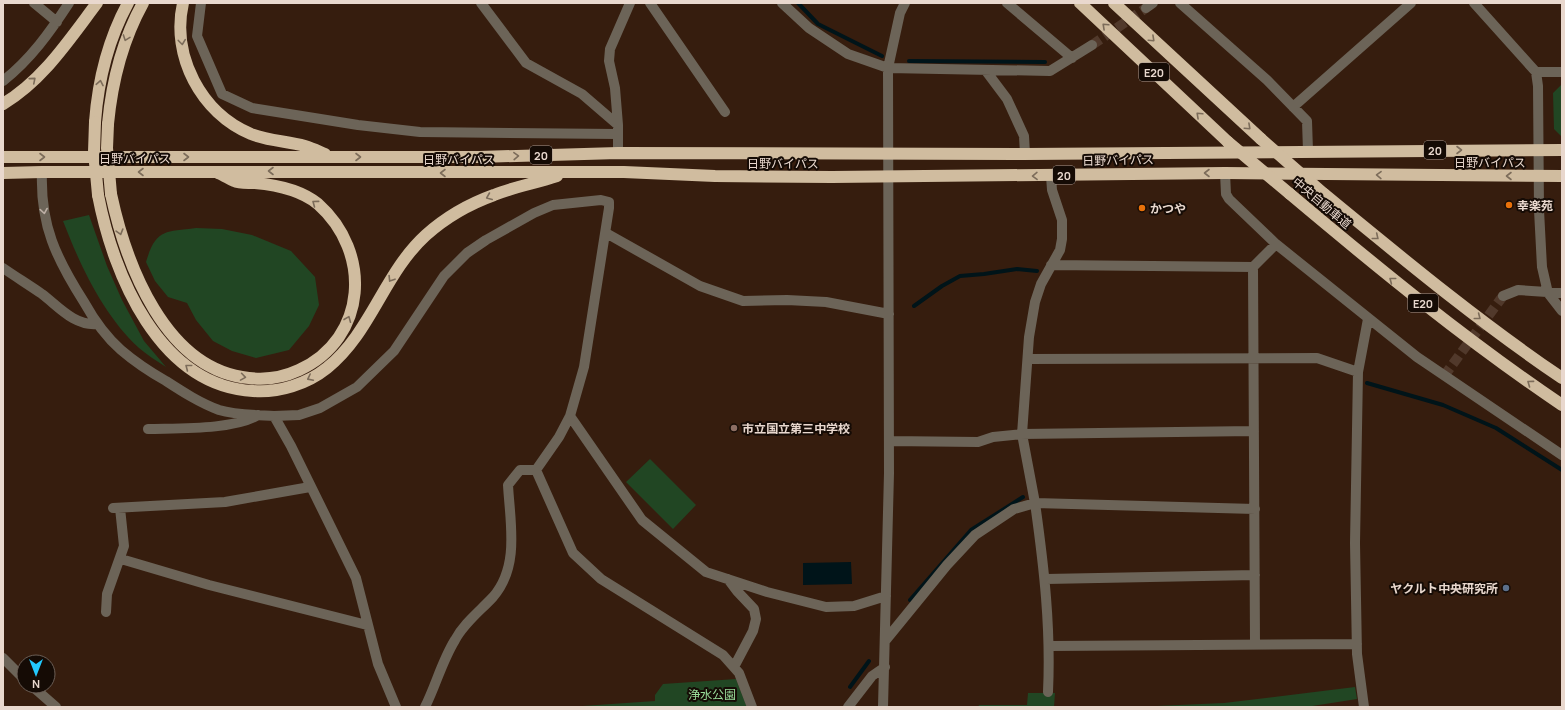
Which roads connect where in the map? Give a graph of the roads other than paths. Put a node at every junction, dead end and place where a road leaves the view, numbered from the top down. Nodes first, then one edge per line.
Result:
1 (34, 3) edge
2 (69, 3) edge
3 (97, 3) edge
4 (128, 3) edge
5 (143, 3) edge
6 (183, 3) edge
7 (201, 3) edge
8 (481, 3) edge
9 (630, 3) edge
10 (650, 3) edge
11 (782, 3) edge
12 (905, 3) edge
13 (1007, 3) edge
14 (1080, 3) edge
15 (1114, 3) edge
16 (1180, 3) edge
17 (1411, 3) edge
18 (1474, 3) edge
19 (56, 22) junction
20 (1092, 44) tunnel mouth
21 (1072, 58) junction
22 (888, 68) junction
23 (986, 70) junction
24 (1536, 72) junction
25 (1562, 72) edge
26 (3, 81) edge
27 (3, 104) edge
28 (1293, 107) junction
29 (725, 112) dead end
30 (618, 129) junction
31 (1538, 150) junction
32 (1562, 150) edge
33 (1308, 151) junction
34 (618, 153) junction
35 (890, 153) junction
36 (1025, 154) junction
37 (3, 157) edge
38 (332, 157) junction
39 (42, 172) junction
40 (216, 172) junction
41 (566, 173) junction
42 (1225, 173) junction
43 (3, 174) edge
44 (1052, 176) junction
45 (1538, 176) junction
46 (1562, 176) edge
47 (890, 177) junction
48 (606, 233) junction
49 (1276, 244) junction
50 (1051, 265) junction
51 (1253, 267) junction
52 (3, 268) edge
53 (1548, 293) junction
54 (1562, 293) edge
55 (1503, 296) tunnel mouth
56 (1562, 311) edge
57 (890, 314) junction
58 (1368, 319) junction
59 (97, 324) junction
60 (1254, 357) junction
61 (1028, 359) junction
62 (1358, 372) junction
63 (1562, 378) edge
64 (1562, 405) edge
65 (258, 415) junction
66 (274, 416) junction
67 (570, 416) junction
68 (148, 429) dead end
69 (1254, 431) junction
70 (1022, 434) junction
71 (889, 441) junction
72 (1562, 455) edge
73 (536, 470) junction
74 (310, 487) junction
75 (1035, 504) junction
76 (1255, 509) junction
77 (120, 559) junction
78 (1255, 575) junction
79 (728, 579) junction
80 (1046, 579) junction
81 (886, 596) junction
82 (106, 612) dead end
83 (367, 625) junction
84 (885, 641) junction
85 (1256, 644) junction
86 (1357, 644) junction
87 (1050, 646) junction
88 (3, 658) edge
89 (734, 667) junction
90 (884, 667) junction
91 (16, 672) edge
92 (1048, 692) dead end
93 (41, 694) edge
94 (56, 707) edge
95 (396, 707) edge
96 (425, 707) edge
97 (752, 707) edge
98 (848, 707) edge
99 (884, 707) edge
100 (1364, 707) edge

1 - 19 street
2 - 19 street
27 -> 3 highway
41 -> 4 highway, bridge
5 -> 40 highway, bridge
6 -> 38 highway
7 - 30 street
8 - 30 street
9 - 30 street
10 - 29 street
11 - 22 street
12 - 22 street
13 - 21 street
64 -> 14 highway, 中央自動車道 / E20, bridge
15 -> 63 highway, 中央自動車道 / E20, bridge
16 - 28 street
17 - 28 street
18 - 24 street
19 - 26 street
20 - 21 street
21 - 23 street
22 - 23 street
22 - 35 street
23 - 36 street
24 - 25 street
24 - 31 street
28 - 33 street
30 - 34 street
31 - 32 highway, 日野バイパス / 20
33 -> 31 highway, 日野バイパス / 20
31 - 45 street
33 - 36 highway, 日野バイパス / 20
34 - 35 highway, 日野バイパス / 20
38 -> 34 highway, 日野バイパス / 20
35 - 36 highway, 日野バイパス / 20
35 - 47 street
37 -> 38 highway, 日野バイパス / 20
40 -> 39 highway, 日野バイパス / 20
39 - 43 highway, 日野バイパス / 20
39 -> 59 street
41 -> 40 highway, 日野バイパス / 20
41 - 47 highway, 日野バイパス / 20
42 -> 44 highway, 日野バイパス / 20
45 -> 42 highway, 日野バイパス / 20
42 - 49 street
44 -> 47 highway, 日野バイパス / 20
44 - 50 street
45 - 46 highway, 日野バイパス / 20
45 - 53 street
47 - 57 street
48 - 57 street
48 - 66 street
48 - 67 street
49 - 51 street
49 - 58 street
50 - 51 street
50 - 61 street
51 - 60 street
52 - 59 street
53 - 54 street
53 - 55 street
53 - 56 street
57 - 71 street
58 - 62 street
58 - 72 street
59 - 65 street
60 - 61 street
60 - 62 street
60 - 69 street
61 - 70 street
62 - 86 street
65 - 66 street
65 - 68 street
66 - 74 street
67 - 73 street
67 - 79 street
69 - 70 street
69 - 76 street
70 - 71 street
70 - 75 street
71 - 81 street
73 - 89 street
73 - 96 street
74 - 77 street
74 - 83 street
75 - 76 street
75 - 80 street
75 - 84 street
76 - 78 street
77 - 82 street
77 - 83 street
78 - 80 street
78 - 85 street
79 - 81 street
79 - 89 street
80 - 87 street
81 - 84 street
83 - 95 street
84 - 90 street
85 - 86 street
85 - 87 street
86 - 100 street
87 - 92 street
88 - 91 street
89 - 97 street
90 - 98 street
90 - 99 street
93 - 94 street

